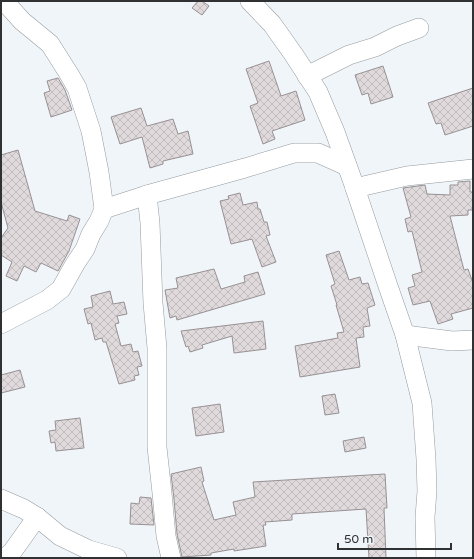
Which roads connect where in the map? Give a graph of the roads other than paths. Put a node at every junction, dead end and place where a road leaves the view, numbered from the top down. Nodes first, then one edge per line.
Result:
1 (4, 1) edge
2 (250, 1) edge
3 (419, 28) dead end
4 (307, 76) junction
5 (347, 166) junction
6 (473, 169) edge
7 (355, 188) junction
8 (147, 195) junction
9 (104, 209) junction
10 (1, 324) edge
11 (405, 335) junction
12 (473, 340) edge
13 (1, 498) edge
14 (37, 517) junction
15 (5, 558) edge
16 (117, 558) edge
17 (172, 558) edge
18 (426, 558) edge

1 - 9 street
2 - 4 street
3 - 4 street
4 - 5 street
5 - 7 street
5 - 8 street
6 - 7 street
7 - 11 street
8 - 9 street
8 - 17 street
9 - 10 street
11 - 12 street
11 - 18 street
13 - 14 street
14 - 15 street
14 - 16 street

